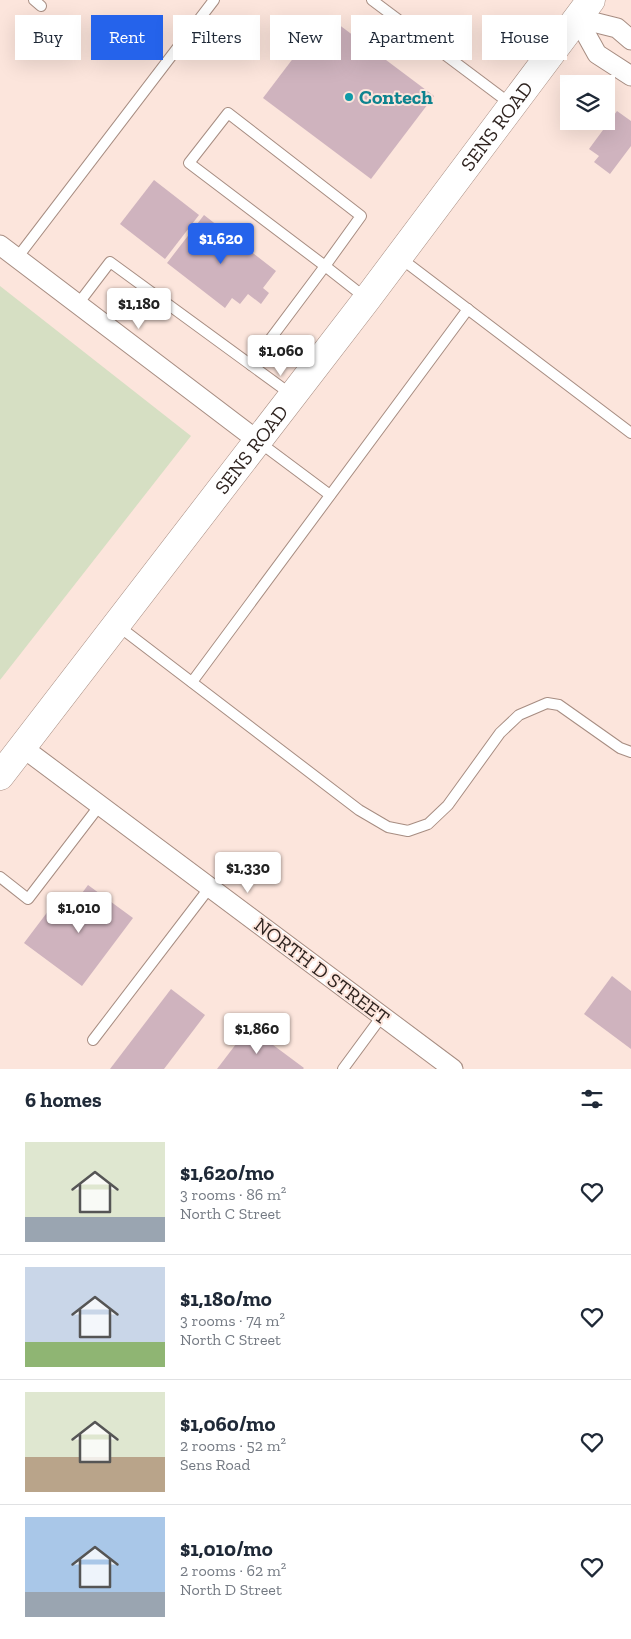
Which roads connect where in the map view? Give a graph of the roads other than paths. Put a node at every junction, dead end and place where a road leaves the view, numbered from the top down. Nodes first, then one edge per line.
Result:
1 (214, 0) edge
2 (372, 0) edge
3 (584, 9) edge
4 (631, 40) edge
5 (631, 76) edge
6 (513, 105) junction
7 (0, 245) edge
8 (399, 256) junction
9 (18, 258) junction
10 (324, 266) junction
11 (367, 299) junction
12 (78, 304) junction
13 (468, 309) junction
14 (251, 365) junction
15 (293, 396) junction
16 (631, 434) edge
17 (258, 442) junction
18 (330, 495) junction
19 (116, 625) junction
20 (192, 682) junction
21 (22, 747) junction
22 (631, 752) edge
23 (0, 776) edge
24 (100, 805) junction
25 (0, 877) edge
26 (210, 887) junction
27 (382, 1016) junction
28 (94, 1040) dead end
29 (343, 1069) edge
30 (453, 1069) edge

1 - 9 lane
2 - 6 lane
3 - 4 street
3 - 5 street
3 - 6 main road, SENS ROAD
6 - 8 main road, SENS ROAD
7 - 9 street
8 - 11 main road, SENS ROAD
8 - 13 lane
9 - 12 street
10 - 10 lane
10 - 11 lane
10 - 14 lane
11 - 15 main road, SENS ROAD
12 - 14 lane
12 - 17 street
13 - 16 lane
13 - 18 lane
14 - 15 lane
15 - 17 main road, SENS ROAD
17 - 18 lane
17 - 19 main road, SENS ROAD
18 - 20 lane
19 - 20 lane
19 - 21 main road, SENS ROAD
20 - 22 lane
21 - 23 main road, SENS ROAD
21 - 24 street, NORTH D STREET
24 - 25 lane
24 - 26 street, NORTH D STREET
26 - 27 street, NORTH D STREET
26 - 28 lane
27 - 29 lane
27 - 30 street, NORTH D STREET

